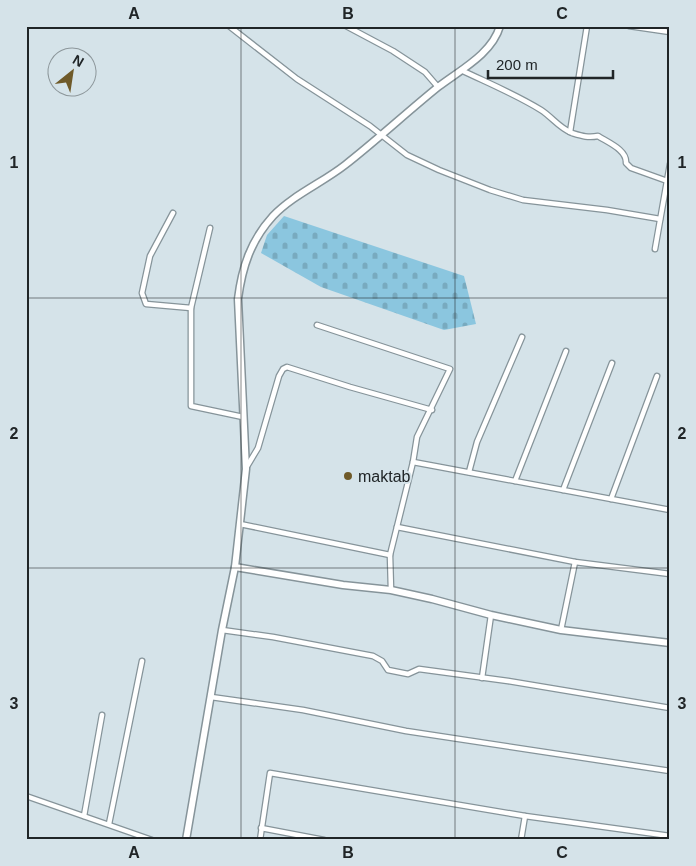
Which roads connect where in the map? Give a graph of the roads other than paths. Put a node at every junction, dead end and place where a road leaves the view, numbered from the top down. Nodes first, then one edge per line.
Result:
1 (229, 26) edge
2 (346, 26) edge
3 (500, 26) edge
4 (587, 26) edge
5 (629, 26) edge
6 (670, 32) edge
7 (461, 70) junction
8 (438, 87) junction
9 (570, 132) junction
10 (382, 136) junction
11 (670, 164) edge
12 (668, 181) edge
13 (173, 213) dead end
14 (660, 219) junction
15 (210, 228) dead end
16 (655, 249) dead end
17 (191, 308) junction
18 (317, 325) dead end
19 (522, 337) dead end
20 (566, 351) dead end
21 (612, 363) dead end
22 (657, 376) dead end
23 (432, 410) junction
24 (243, 417) junction
25 (413, 462) junction
26 (246, 469) junction
27 (469, 472) junction
28 (515, 481) junction
29 (563, 490) junction
30 (611, 499) junction
31 (670, 510) edge
32 (240, 524) junction
33 (397, 527) junction
34 (390, 555) junction
35 (575, 562) junction
36 (235, 567) junction
37 (670, 574) edge
38 (392, 590) junction
39 (491, 615) junction
40 (222, 630) junction
41 (562, 630) junction
42 (670, 643) edge
43 (142, 661) dead end
44 (482, 678) junction
45 (211, 697) junction
46 (670, 708) edge
47 (102, 715) dead end
48 (670, 771) edge
49 (26, 796) edge
50 (84, 816) junction
51 (525, 816) junction
52 (109, 824) junction
53 (261, 828) junction
54 (670, 836) edge
55 (152, 840) edge
56 (186, 840) edge
57 (260, 840) edge
58 (324, 840) edge
59 (522, 840) edge

1 - 10 street
2 - 8 street
3 - 7 street
4 - 9 street
5 - 6 street
7 - 8 street
7 - 9 street
8 - 10 street
9 - 12 street
10 - 14 street
10 - 24 street
11 - 12 street
12 - 14 street
13 - 17 street
14 - 16 street
15 - 17 street
17 - 24 street
18 - 23 street
19 - 27 street
20 - 28 street
21 - 29 street
22 - 30 street
23 - 25 street
23 - 26 street
24 - 26 street
25 - 27 street
25 - 33 street
26 - 32 street
27 - 28 street
28 - 29 street
29 - 30 street
30 - 31 street
32 - 34 street
32 - 36 street
33 - 34 street
33 - 35 street
34 - 38 street
35 - 37 street
35 - 41 street
36 - 38 street
36 - 40 street
38 - 39 street
39 - 41 street
39 - 44 street
40 - 44 street
40 - 45 street
41 - 42 street
43 - 52 street
44 - 46 street
45 - 48 street
45 - 56 street
47 - 50 street
49 - 50 street
50 - 52 street
51 - 53 street
51 - 54 street
51 - 59 street
52 - 55 street
53 - 57 street
53 - 58 street

